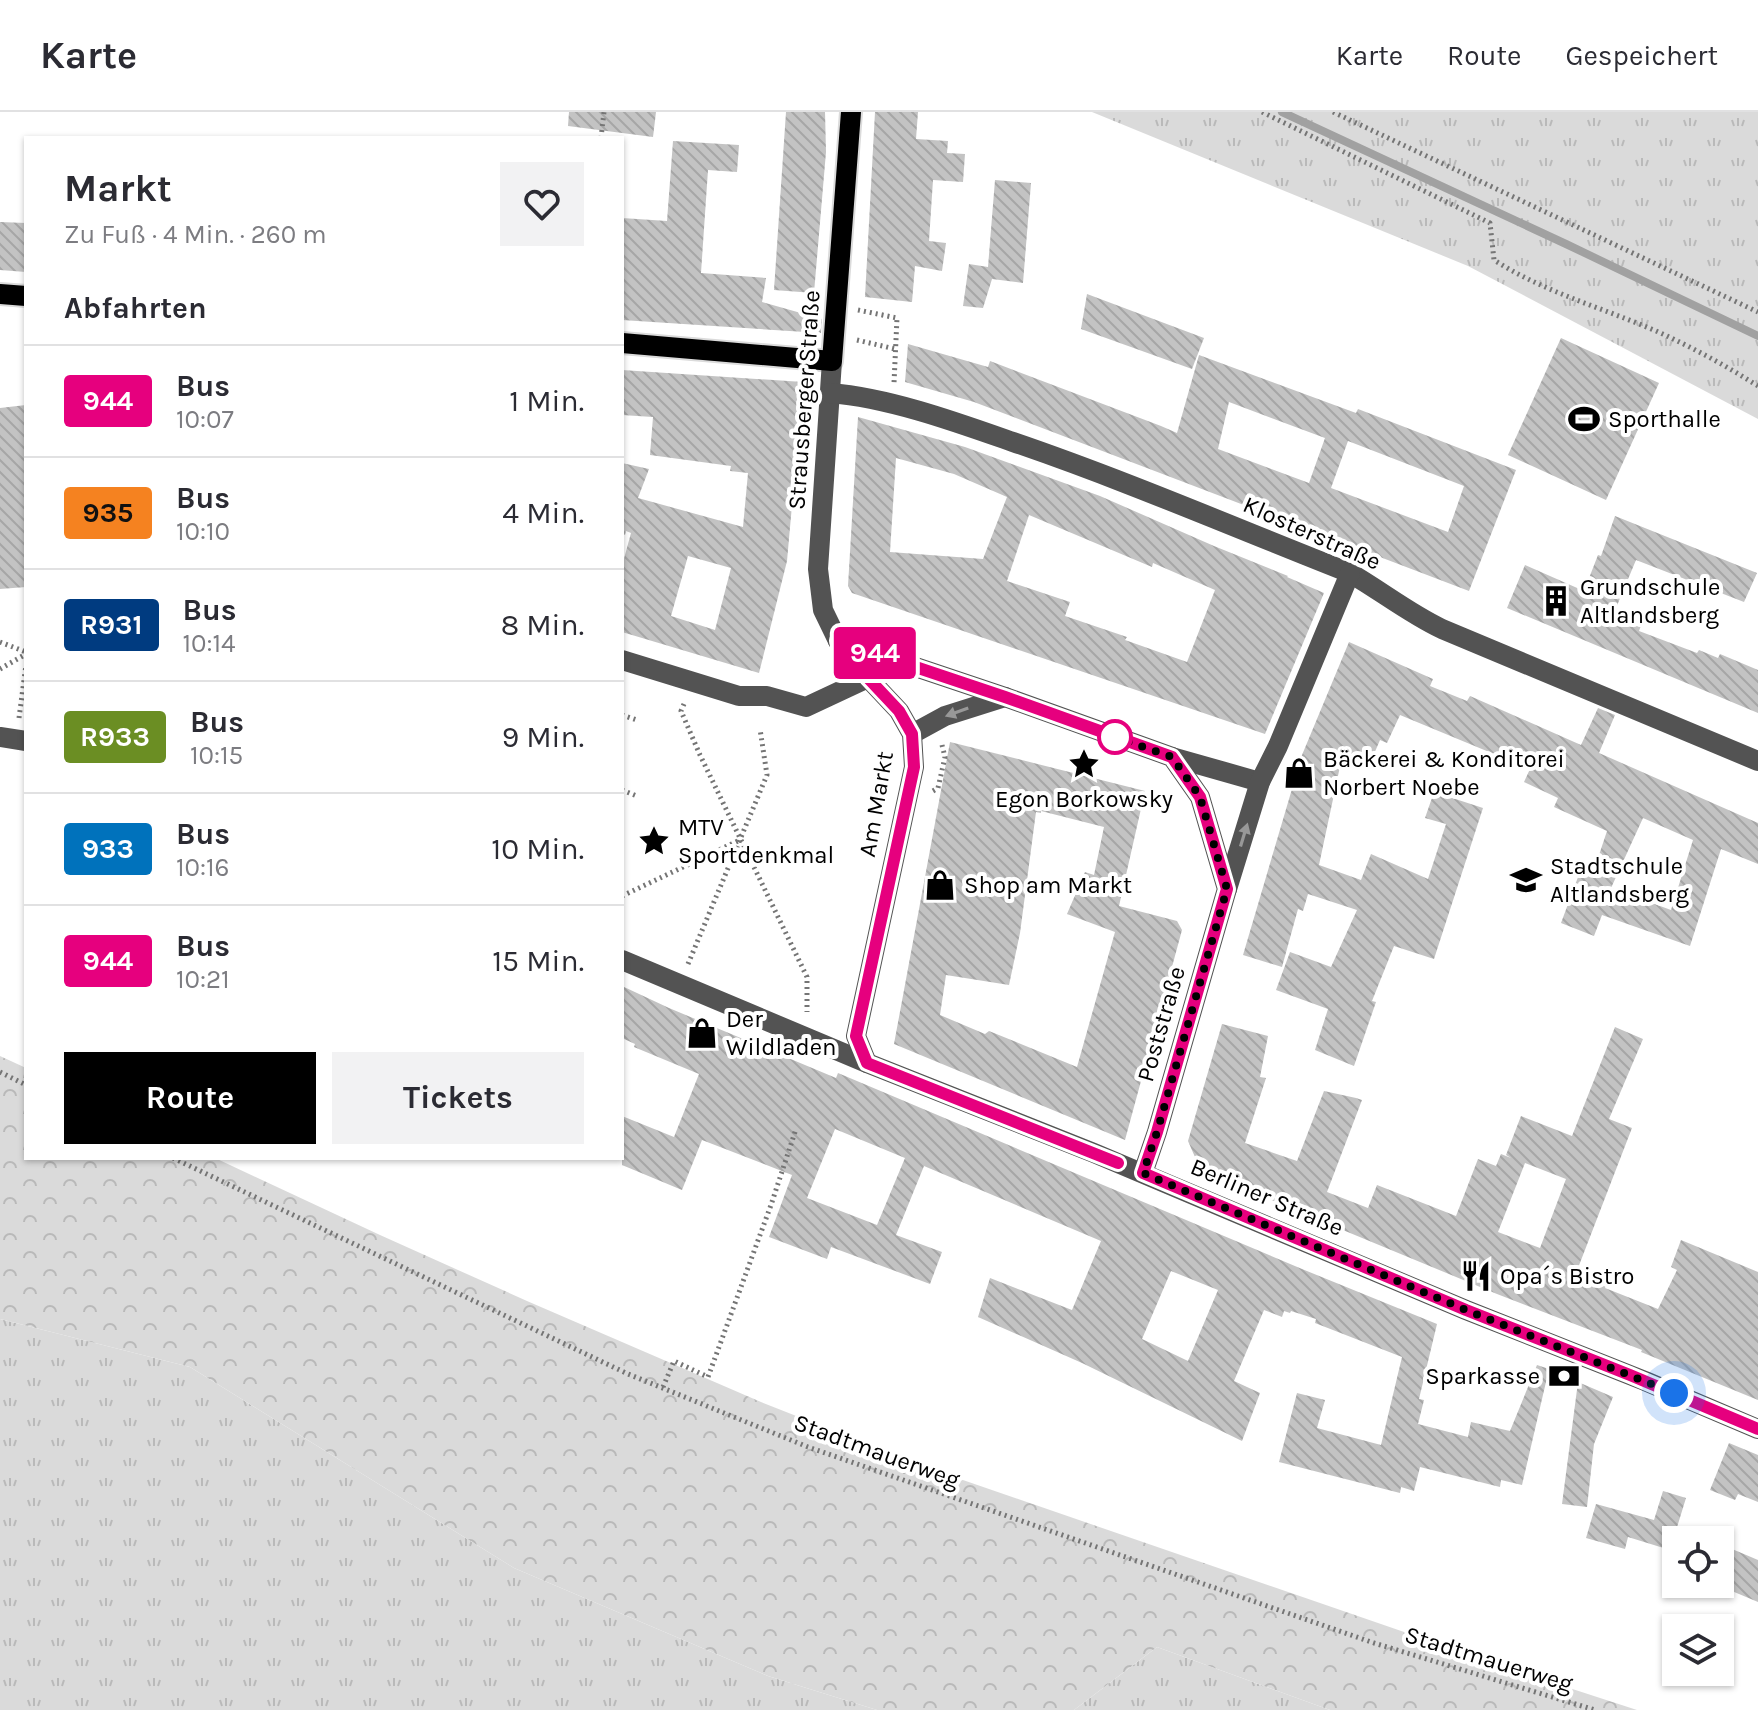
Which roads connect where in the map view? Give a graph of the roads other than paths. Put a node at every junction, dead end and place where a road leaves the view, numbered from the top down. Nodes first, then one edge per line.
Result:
1 (851, 112) edge
2 (0, 294) edge
3 (24, 296) edge
4 (624, 343) edge
5 (832, 361) junction
6 (830, 393) junction
7 (1350, 573) junction
8 (838, 641) junction
9 (624, 661) edge
10 (868, 678) junction
11 (1005, 697) junction
12 (912, 734) junction
13 (1172, 757) junction
14 (1758, 761) edge
15 (1260, 782) junction
16 (1227, 889) junction
17 (624, 961) edge
18 (867, 1063) junction
19 (1143, 1173) junction
20 (1758, 1429) edge

1 - 5 main road, Strausberger Straße
2 - 3 main road
4 - 5 main road
5 - 6 street, Strausberger Straße
6 - 7 street, Klosterstraße
6 - 8 street, Strausberger Straße
7 - 14 street, Klosterstraße
7 - 15 street, Poststraße
8 - 10 street, Strausberger Straße
8 - 11 street
9 - 10 street
10 - 12 street, Am Markt
11 -> 12 street
11 - 13 street
12 - 18 street, Am Markt
13 - 15 street
13 - 16 street
16 -> 15 street, Poststraße
16 - 19 street, Poststraße
17 - 18 street, Berliner Straße
18 - 19 street, Berliner Straße
19 - 20 street, Berliner Straße

